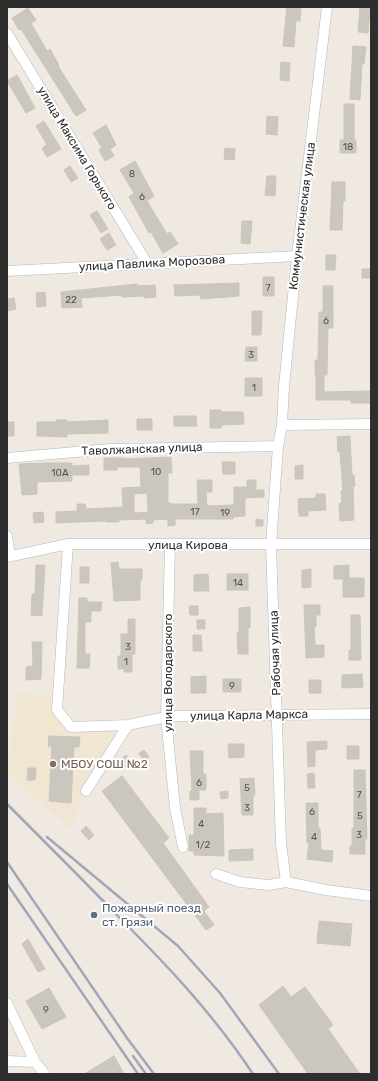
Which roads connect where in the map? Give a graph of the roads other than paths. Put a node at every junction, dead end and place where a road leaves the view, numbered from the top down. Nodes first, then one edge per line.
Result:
1 (327, 7) edge
2 (7, 33) edge
3 (297, 256) junction
4 (147, 263) junction
5 (7, 271) edge
6 (371, 424) edge
7 (282, 425) junction
8 (278, 446) junction
9 (7, 458) edge
10 (7, 536) edge
11 (68, 544) junction
12 (371, 544) edge
13 (170, 545) junction
14 (271, 545) junction
15 (8, 557) edge
16 (371, 714) edge
17 (277, 715) junction
18 (166, 717) junction
19 (128, 725) junction
20 (86, 791) dead end
21 (183, 847) dead end
22 (216, 874) dead end
23 (286, 882) junction
24 (371, 896) edge
25 (7, 1003) edge
26 (7, 1061) edge
27 (35, 1062) junction
28 (45, 1074) edge

1 - 3 street, Коммунистическая улица
2 - 4 street, улица Максима Горького
3 - 4 street, улица Павлика Морозова
3 - 7 street, Коммунистическая улица
4 - 5 street, улица Павлика Морозова
6 - 7 street
7 - 8 street, Рабочая улица
8 - 9 street, Таволжанская улица
8 - 14 street, Рабочая улица
10 - 15 street
11 - 13 street, улица Кирова
11 - 15 street, улица Кирова
11 - 19 street, улица Карла Маркса
12 - 14 street, улица Кирова
13 - 14 street, улица Кирова
13 - 18 street, улица Володарского
14 - 17 street, Рабочая улица
16 - 17 street, улица Карла Маркса
17 - 18 street, улица Карла Маркса
17 - 23 street, Рабочая улица
18 - 19 street, улица Карла Маркса
18 - 21 street, улица Володарского
19 - 20 street
22 - 23 street
23 - 24 street
25 - 27 street
26 - 27 street
27 - 28 street

